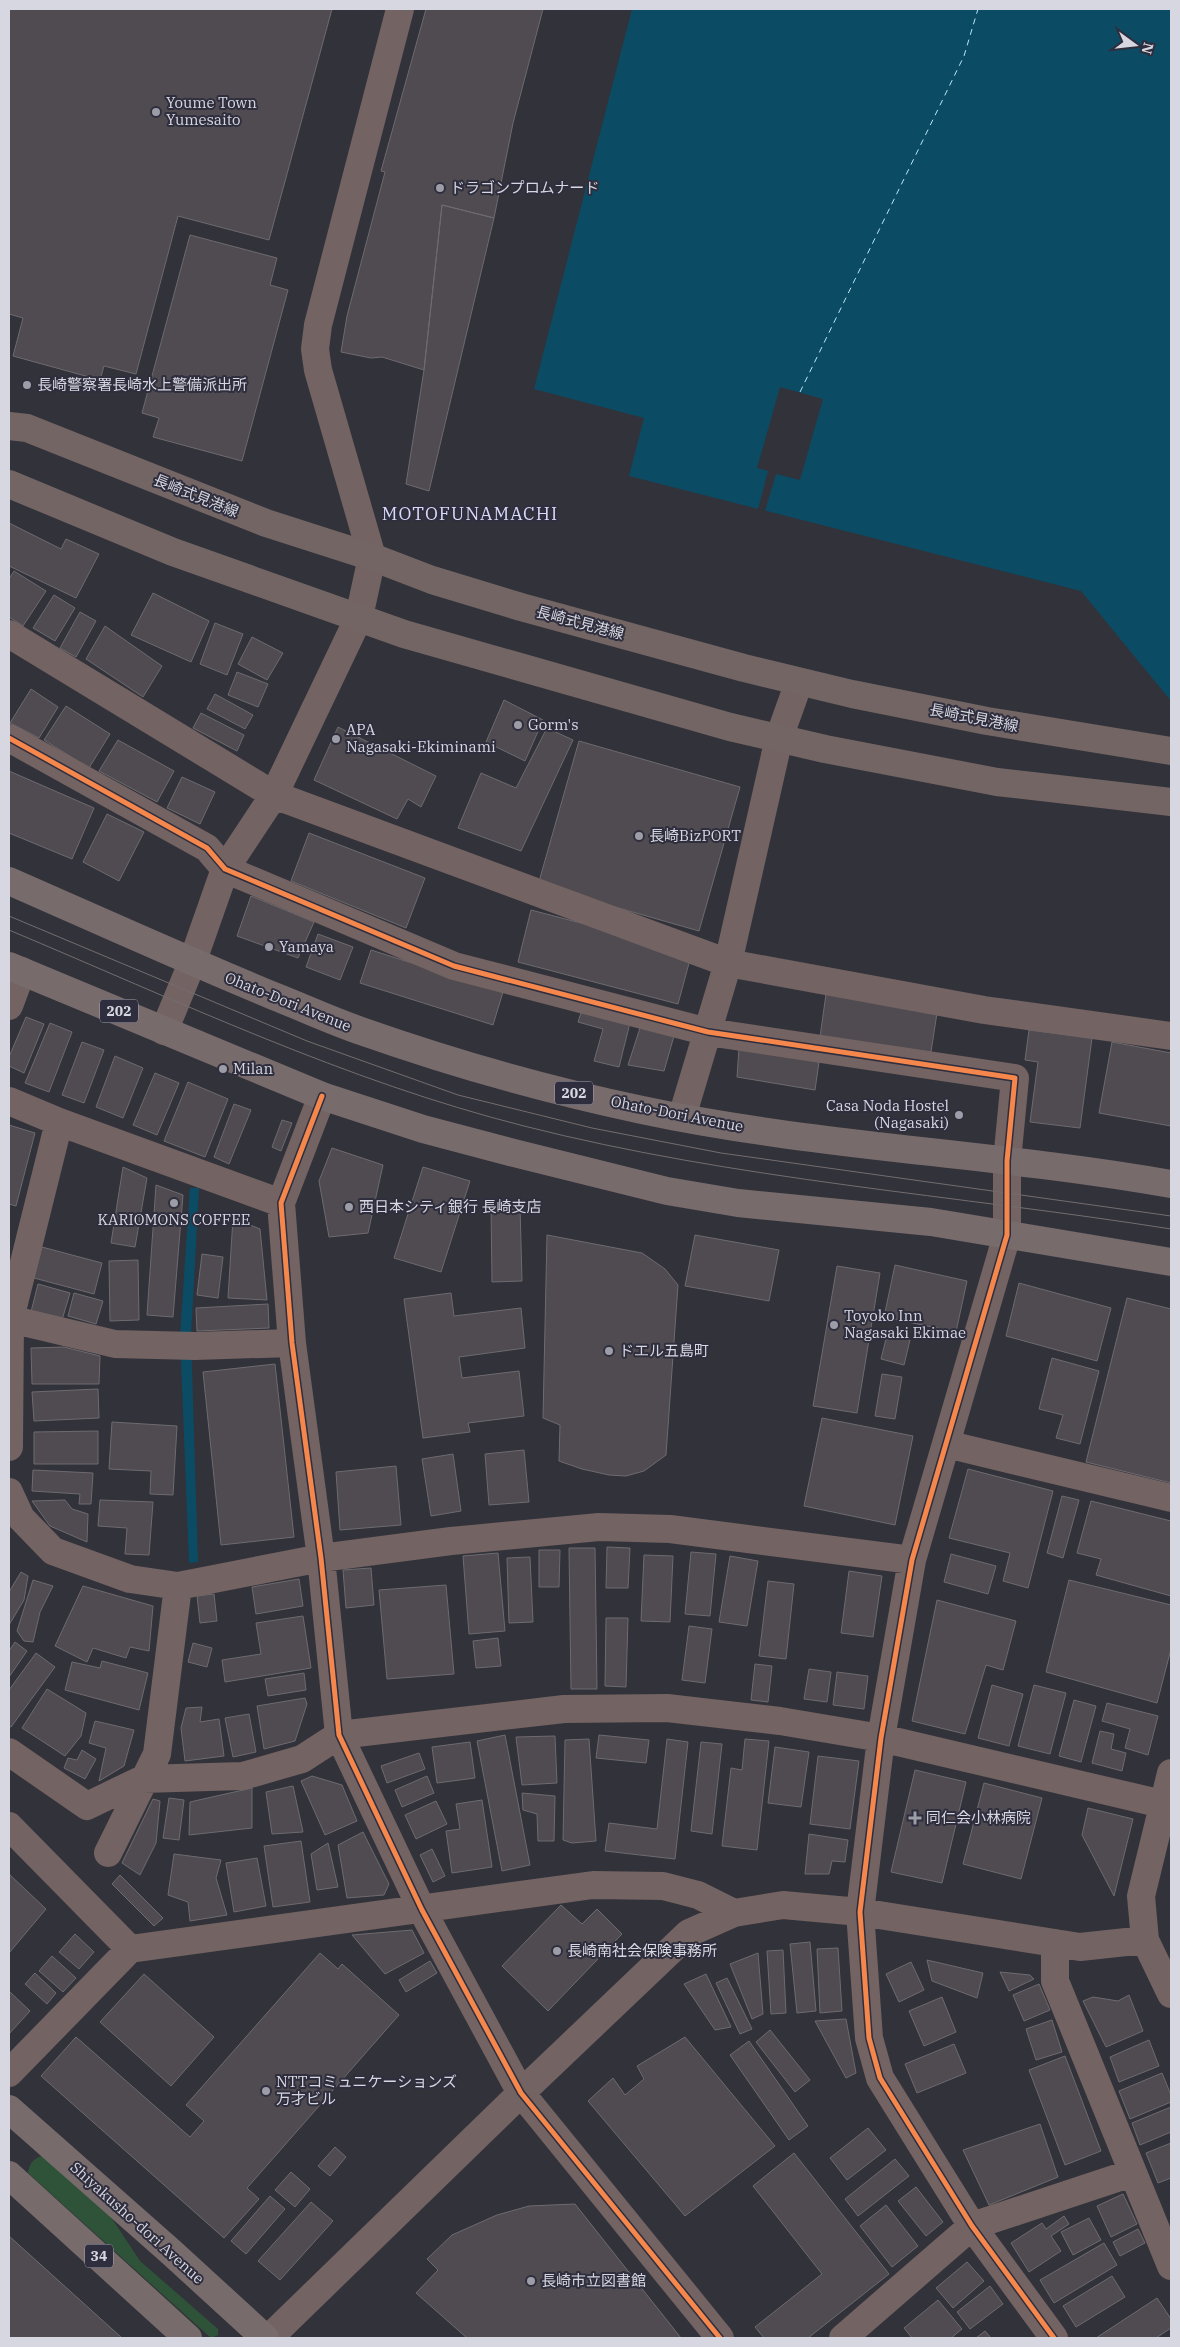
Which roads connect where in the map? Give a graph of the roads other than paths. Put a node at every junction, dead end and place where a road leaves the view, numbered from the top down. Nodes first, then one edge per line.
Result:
1 (400, 9) edge
2 (9, 426) edge
3 (9, 484) edge
4 (372, 557) junction
5 (359, 617) junction
6 (9, 634) edge
7 (799, 682) junction
8 (9, 738) edge
9 (779, 738) junction
10 (1171, 751) edge
11 (274, 795) junction
12 (1171, 802) edge
13 (225, 869) junction
14 (9, 881) edge
15 (192, 963) junction
16 (728, 963) junction
17 (16, 968) edge
18 (9, 1006) edge
19 (164, 1031) junction
20 (708, 1032) junction
21 (1171, 1036) edge
22 (322, 1096) junction
23 (9, 1101) edge
24 (682, 1117) junction
25 (59, 1122) junction
26 (1007, 1161) junction
27 (1171, 1184) edge
28 (281, 1203) junction
29 (1007, 1234) junction
30 (1171, 1262) edge
31 (10, 1319) edge
32 (292, 1343) junction
33 (946, 1444) junction
34 (9, 1447) edge
35 (9, 1492) edge
36 (1171, 1498) edge
37 (322, 1558) junction
38 (912, 1560) junction
39 (178, 1586) junction
40 (340, 1736) junction
41 (880, 1738) junction
42 (9, 1752) edge
43 (1171, 1773) edge
44 (143, 1779) junction
45 (1168, 1805) edge
46 (9, 1826) edge
47 (108, 1853) dead end
48 (422, 1910) junction
49 (860, 1912) junction
50 (734, 1913) junction
51 (1145, 1940) junction
52 (1055, 1943) junction
53 (130, 1949) junction
54 (1171, 1994) edge
55 (9, 2073) edge
56 (521, 2093) junction
57 (12, 2119) edge
58 (1132, 2173) junction
59 (9, 2175) edge
60 (972, 2226) junction
61 (1171, 2266) edge
62 (188, 2338) edge
63 (265, 2338) edge
64 (269, 2338) edge
65 (720, 2338) edge
66 (843, 2338) edge
67 (1054, 2338) edge

1 - 4 street
2 - 4 main road, 長崎式見港線
3 - 5 main road
4 - 5 street
4 - 7 main road, 長崎式見港線
5 - 9 main road
5 - 11 street
6 - 11 street
7 - 9 street
7 - 10 main road, 長崎式見港線
8 - 13 street
9 - 12 main road
9 - 16 street
11 - 13 street
11 - 16 street
13 - 15 street
13 - 20 street
14 - 15 highway, Ohato-Dori Avenue / 202
15 - 19 street
15 - 24 highway, Ohato-Dori Avenue / 202
16 - 20 street
16 - 21 street
17 - 18 street
17 - 19 highway, 202
19 - 22 highway, 202
20 - 24 street
20 - 26 street
22 - 28 street
22 - 29 highway, 202
23 - 25 street
24 - 26 highway, Ohato-Dori Avenue / 202
25 - 28 street
25 - 31 street
26 - 27 highway, Ohato-Dori Avenue / 202
26 - 29 street
28 - 32 street
29 - 30 highway, 202
29 - 33 street
31 - 32 street
31 - 34 street
32 - 37 street
33 - 36 street
33 - 38 street
35 - 39 street
37 - 38 street
37 - 39 street
37 - 40 street
38 - 41 street
39 - 44 street
40 - 41 street
40 - 44 street
40 - 48 street
41 - 45 street
41 - 49 street
42 - 44 street
43 - 45 street
44 - 47 street
45 - 51 street
46 - 53 street
48 - 50 street
48 - 53 street
48 - 56 street
49 - 50 street
49 - 52 street
49 - 60 street
50 - 56 street
51 - 52 street
51 - 54 street
52 - 58 street
53 - 55 street
56 - 64 street
56 - 65 street
57 - 63 highway, Shiyakusho-dori Avenue
58 - 60 street
58 - 61 street
59 - 62 highway, 34
60 - 66 street
60 - 67 street

